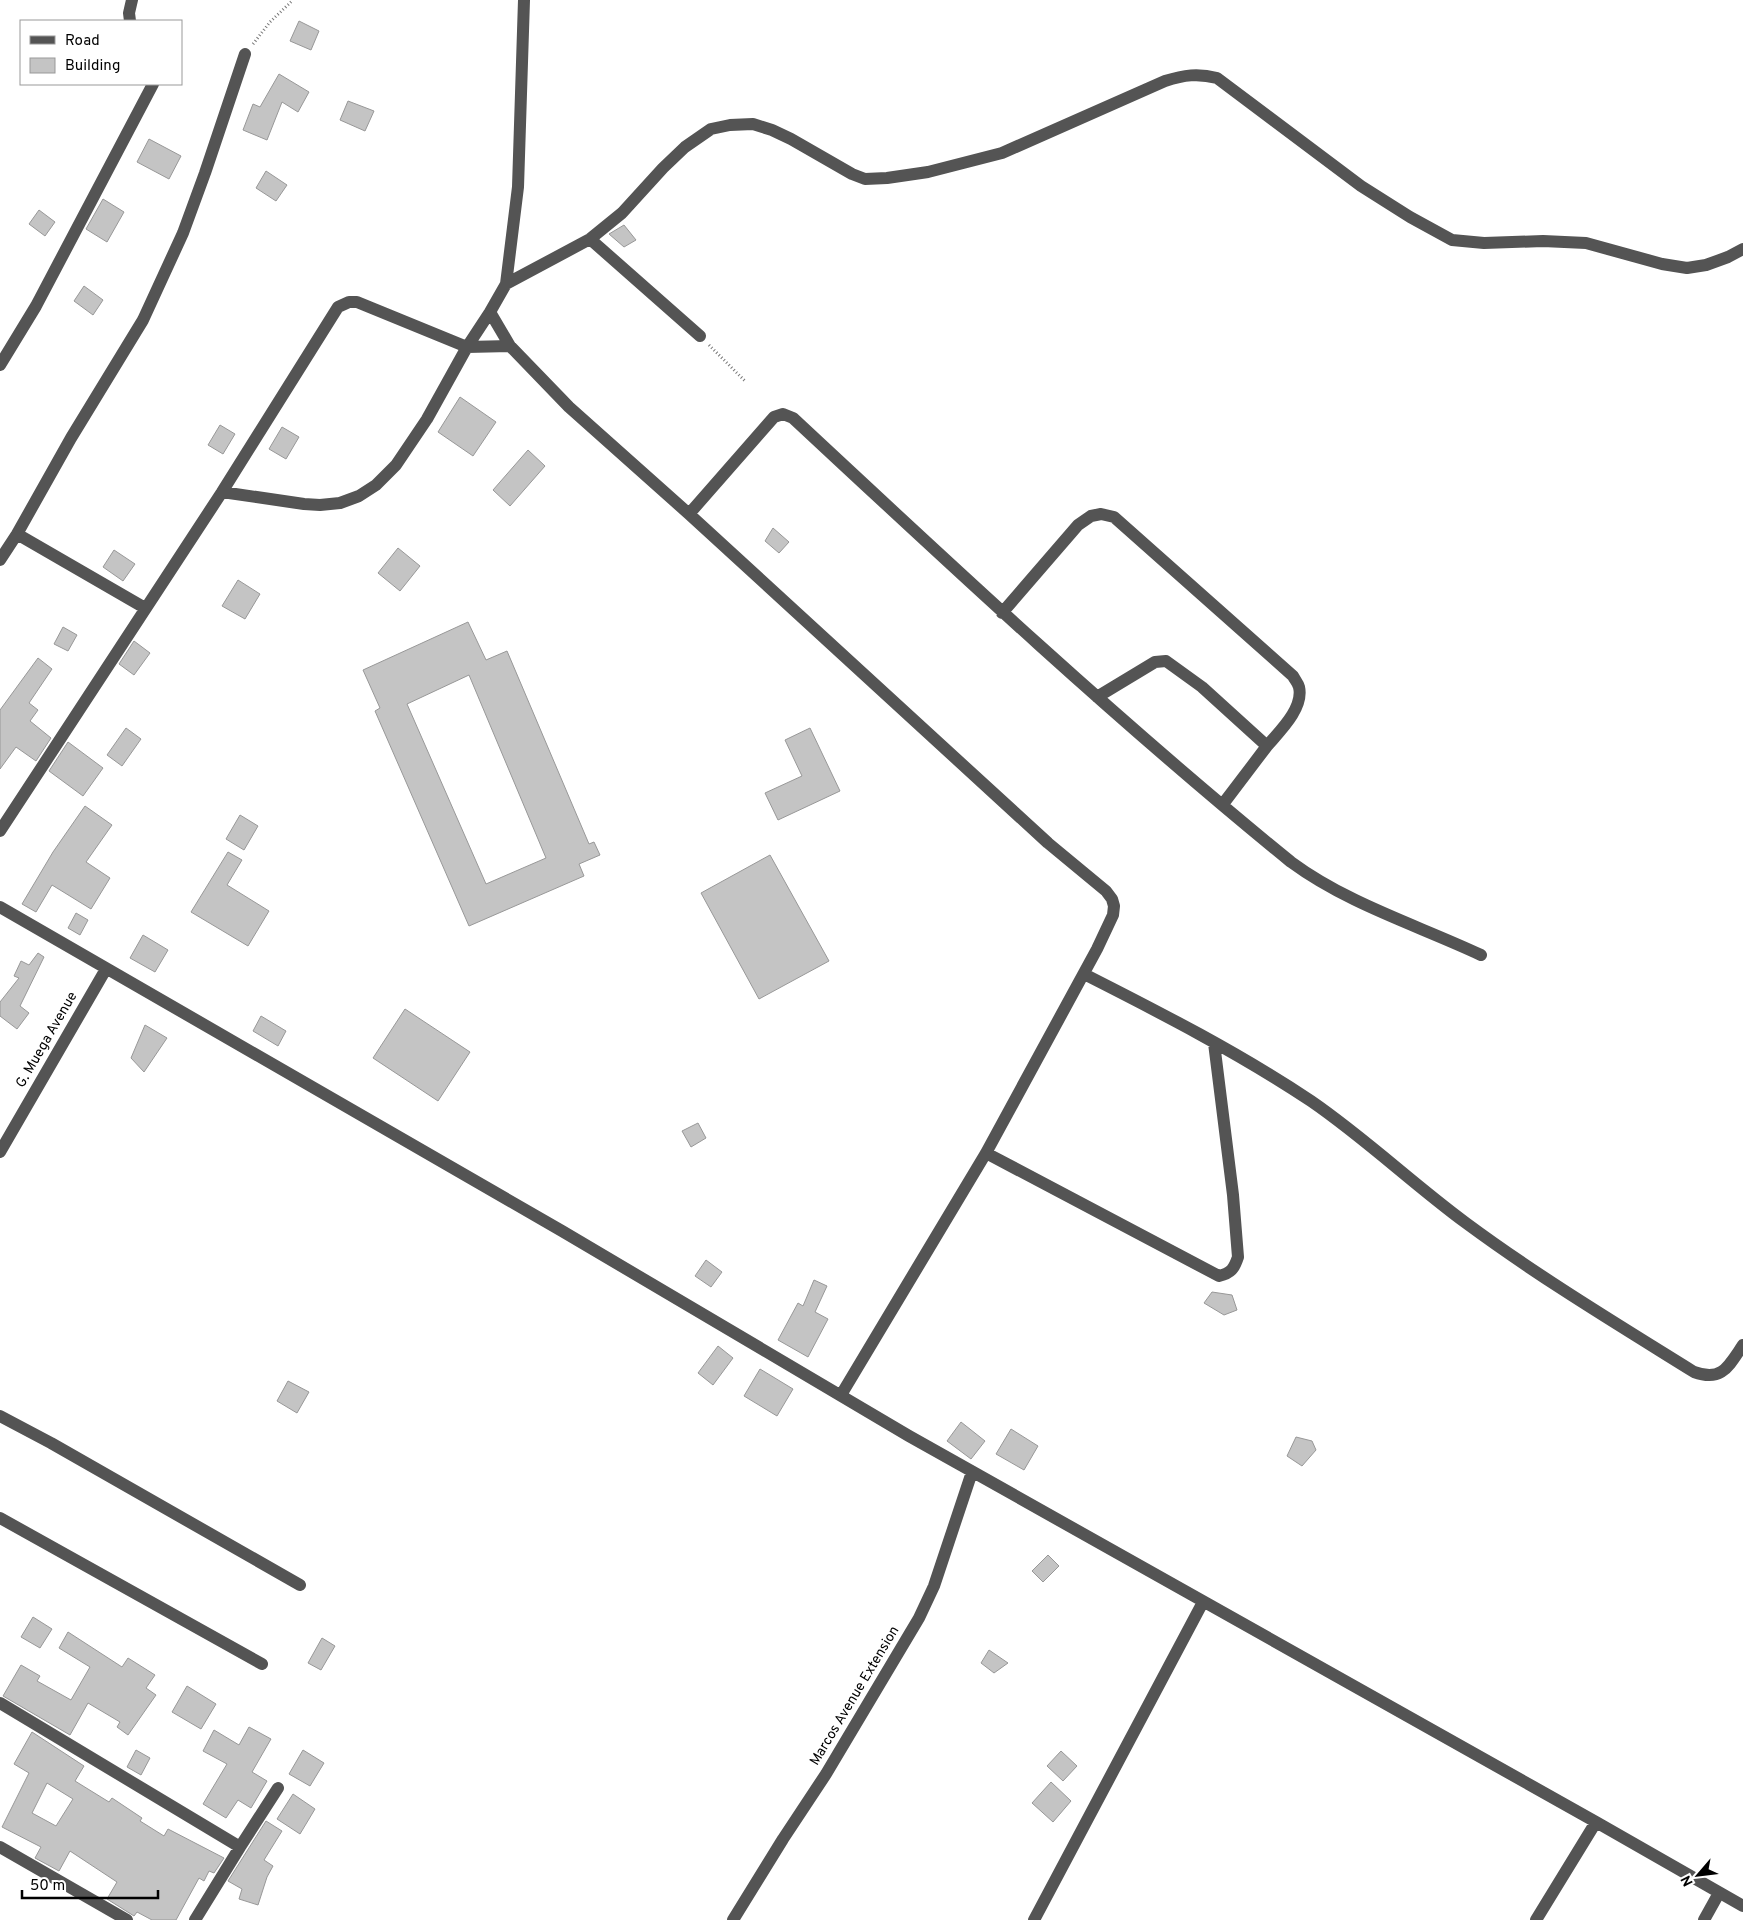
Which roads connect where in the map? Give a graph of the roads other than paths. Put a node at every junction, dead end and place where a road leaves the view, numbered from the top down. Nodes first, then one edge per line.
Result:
1 (132, 0) edge
2 (524, 0) edge
3 (130, 20) edge
4 (245, 54) road end
5 (152, 85) edge
6 (590, 239) junction
7 (1743, 249) edge
8 (506, 284) junction
9 (490, 312) junction
10 (700, 336) road end
11 (510, 346) junction
12 (467, 347) junction
13 (0, 365) edge
14 (222, 492) junction
15 (689, 514) junction
16 (17, 534) junction
17 (0, 560) edge
18 (145, 608) junction
19 (1002, 613) junction
20 (1097, 697) junction
21 (1267, 746) junction
22 (1223, 804) junction
23 (0, 831) edge
24 (0, 907) edge
25 (1481, 955) dead end
26 (106, 969) junction
27 (1084, 974) junction
28 (1214, 1043) junction
29 (0, 1152) edge
30 (986, 1153) junction
31 (1743, 1345) edge
32 (841, 1395) junction
33 (0, 1416) edge
34 (972, 1472) junction
35 (0, 1518) edge
36 (300, 1585) dead end
37 (1203, 1602) junction
38 (262, 1664) dead end
39 (0, 1703) edge
40 (278, 1788) dead end
41 (1596, 1822) junction
42 (240, 1847) junction
43 (0, 1848) edge
44 (1719, 1893) junction
45 (1743, 1906) edge
46 (127, 1920) edge
47 (195, 1920) edge
48 (733, 1920) edge
49 (1034, 1920) edge
50 (1536, 1920) edge
51 (1704, 1920) edge

1 - 3 street
2 - 8 street
4 - 16 street
5 - 13 street
6 - 7 street
6 - 8 street
6 - 10 street
8 - 9 street
9 - 11 street
9 - 12 street
11 - 12 street
11 - 15 street
12 - 14 street
12 - 14 street
14 - 18 street
15 - 19 street
15 - 27 street
16 - 17 street
16 - 18 street
18 - 23 street
19 - 20 street
19 - 21 street
20 - 21 street
20 - 22 street
21 - 22 street
22 - 25 street
24 - 26 street
26 - 29 street, G. Muega Avenue
26 - 32 street
27 - 28 street
27 - 30 street
28 - 30 street
28 - 31 street
30 - 32 street
32 - 34 street
33 - 36 street
34 - 37 street
34 - 48 street, Marcos Avenue Extension
35 - 38 street
37 - 41 street
37 - 49 street
39 - 42 street
40 - 42 street
41 - 44 street
41 - 50 street
42 - 47 street
43 - 46 street
44 - 45 street
44 - 51 street

